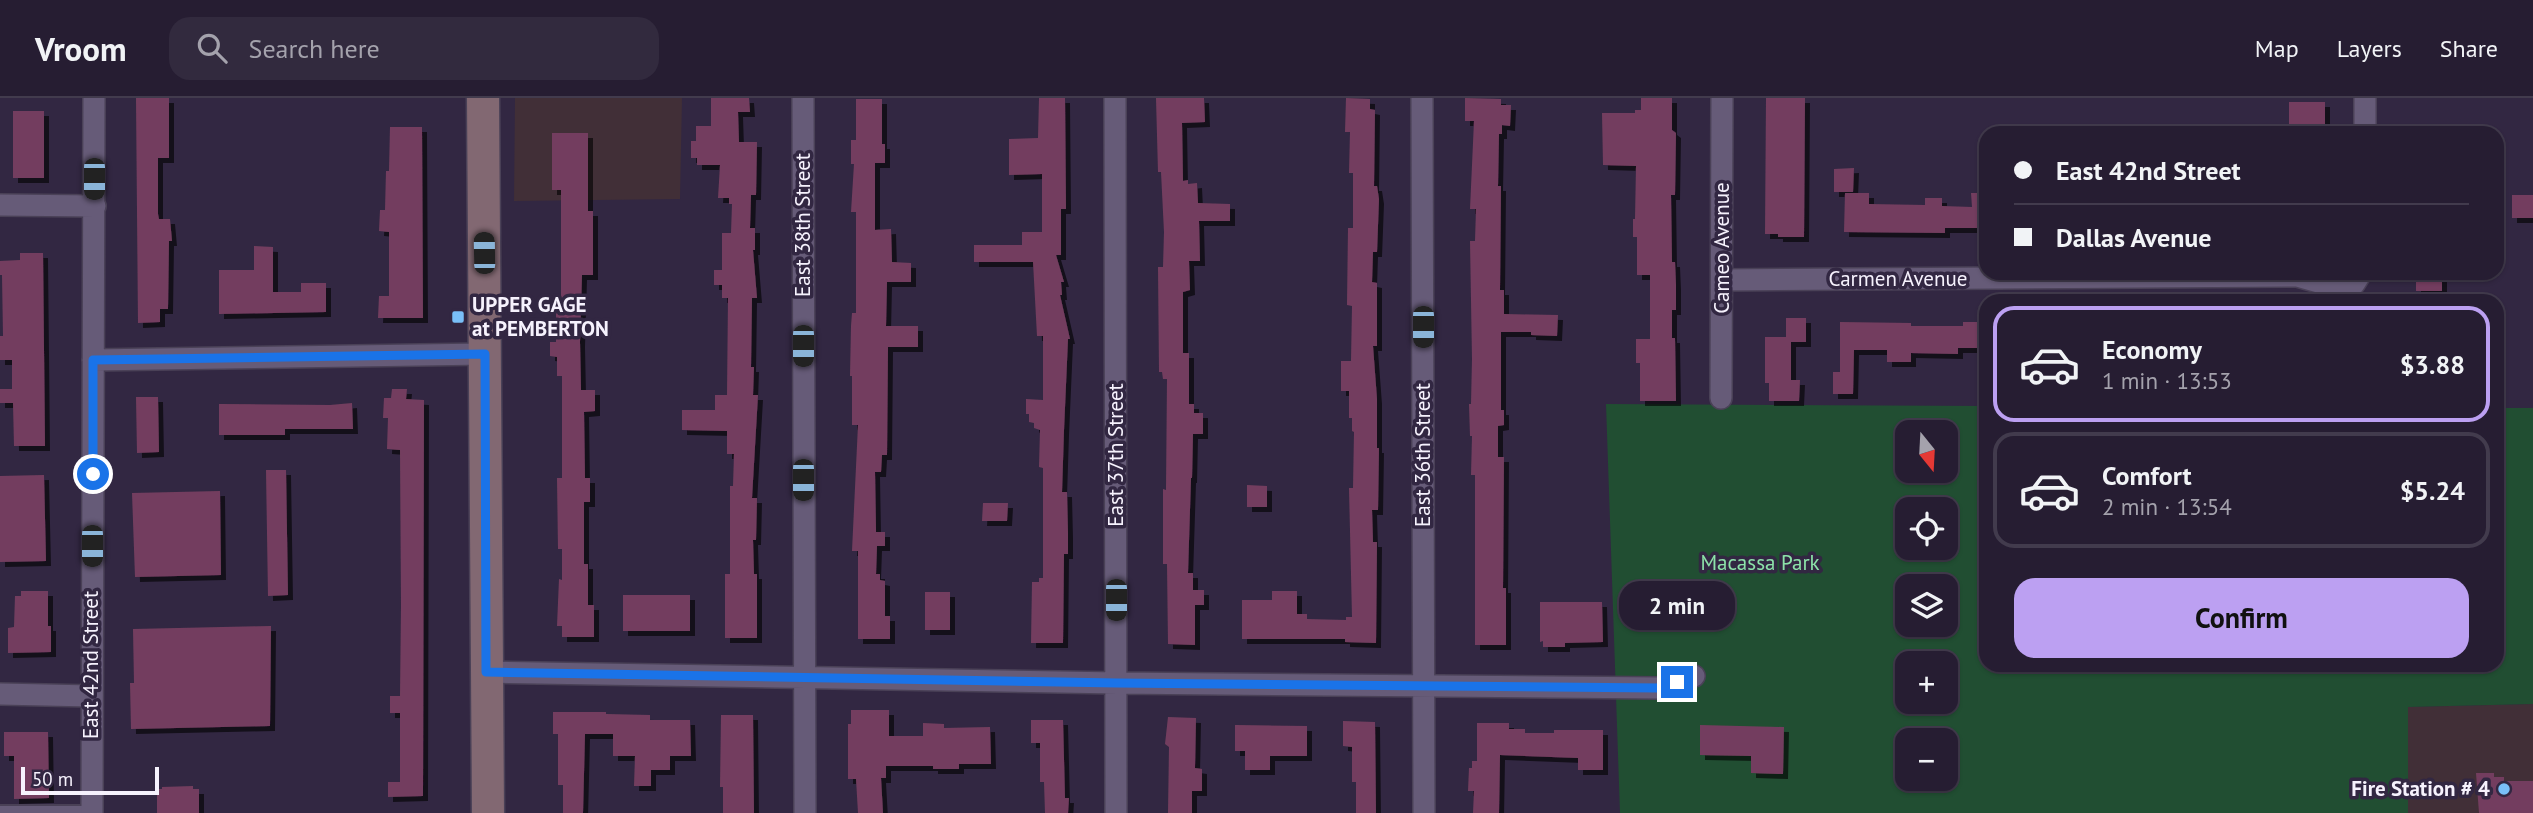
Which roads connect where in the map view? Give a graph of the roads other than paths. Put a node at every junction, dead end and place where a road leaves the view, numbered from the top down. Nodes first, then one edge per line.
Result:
1 (94, 98) edge
2 (483, 98) edge
3 (803, 98) edge
4 (1115, 98) edge
5 (1422, 98) edge
6 (1723, 98) edge
7 (2365, 98) edge
8 (2365, 126) edge
9 (0, 205) edge
10 (94, 206) junction
11 (1979, 278) edge
12 (1722, 280) junction
13 (2311, 280) edge
14 (2357, 280) edge
15 (485, 354) junction
16 (93, 360) junction
17 (1721, 398) dead end
18 (486, 672) junction
19 (1694, 676) dead end
20 (804, 678) junction
21 (1117, 683) junction
22 (1423, 687) junction
23 (0, 694) edge
24 (91, 696) junction
25 (0, 811) edge
26 (92, 812) edge
27 (488, 813) edge
28 (805, 813) edge
29 (1116, 813) edge
30 (1424, 813) edge

1 - 10 street, East 42nd Street
2 - 15 main road
3 - 20 street, East 38th Street
4 - 21 street, East 37th Street
5 - 22 street, East 36th Street
6 - 12 street, Cameo Avenue
7 - 8 street
9 - 10 street
10 - 16 street, East 42nd Street
11 - 12 street, Carmen Avenue
12 - 17 street, Cameo Avenue
13 - 14 street, Carmen Avenue
15 - 16 street
15 - 18 main road
16 - 24 street, East 42nd Street
18 - 20 street
18 - 27 main road
19 - 22 street
20 - 21 street
20 - 28 street, East 38th Street
21 - 22 street
21 - 29 street, East 37th Street
22 - 30 street, East 36th Street
23 - 24 street
24 - 26 street, East 42nd Street
25 - 26 lane

